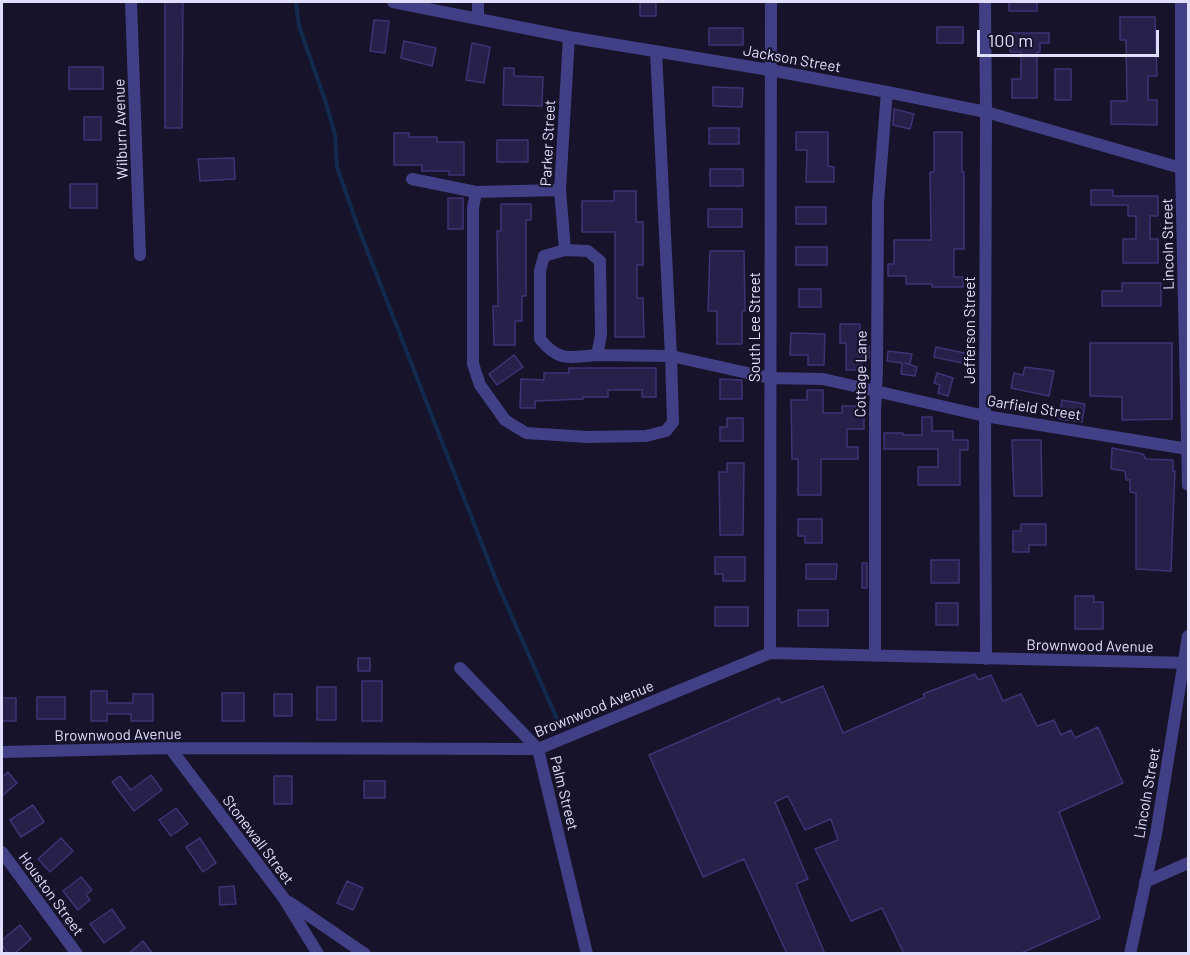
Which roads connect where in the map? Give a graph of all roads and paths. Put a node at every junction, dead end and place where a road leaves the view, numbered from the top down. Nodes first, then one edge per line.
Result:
1 (131, 2) edge
2 (393, 2) edge
3 (478, 2) edge
4 (771, 2) edge
5 (985, 2) edge
6 (1181, 2) edge
7 (478, 18) junction
8 (568, 37) junction
9 (656, 51) junction
10 (770, 70) junction
11 (887, 92) junction
12 (986, 112) junction
13 (1181, 168) junction
14 (412, 179) dead end
15 (560, 190) junction
16 (476, 192) junction
17 (565, 250) junction
18 (140, 255) dead end
19 (597, 355) junction
20 (671, 356) junction
21 (770, 378) junction
22 (875, 391) junction
23 (985, 416) junction
24 (1188, 449) edge
25 (1188, 485) edge
26 (1188, 636) edge
27 (770, 653) junction
28 (875, 656) junction
29 (986, 659) junction
30 (1186, 663) edge
31 (460, 668) dead end
32 (170, 748) junction
33 (538, 749) junction
34 (2, 752) edge
35 (2, 852) edge
36 (1188, 863) edge
37 (1145, 882) junction
38 (283, 897) junction
39 (77, 954) edge
40 (318, 954) edge
41 (365, 954) edge
42 (587, 954) edge
43 (1130, 954) edge

1 - 18 street, Wilburn Avenue
2 - 7 street, Jackson Street
3 - 7 street
4 - 10 street, South Lee Street
5 - 12 street, Jefferson Street
6 - 13 street, Lincoln Street
7 - 8 street, Jackson Street
8 - 9 street, Jackson Street
8 - 15 street, Parker Street
9 - 10 street, Jackson Street
9 - 20 street
10 - 11 street, Jackson Street
10 - 21 street, South Lee Street
11 - 12 street, Jackson Street
11 - 22 street, Cottage Lane
12 - 13 street, Jackson Street
12 - 23 street, Jefferson Street
13 - 24 street, Lincoln Street
14 - 16 street
15 - 16 street
15 - 17 street, Parker Street
16 - 20 street
17 - 19 street
17 - 19 street
19 - 20 street, Garfield Street
20 - 21 street, Garfield Street
21 - 22 street, Garfield Street
21 - 27 street, South Lee Street
22 - 23 street, Garfield Street
22 - 28 street, Cottage Lane
23 - 24 street, Garfield Street
23 - 29 street, Jefferson Street
24 - 25 street, Lincoln Street
26 - 30 street, Lincoln Street
27 - 28 street, Brownwood Avenue
27 - 33 street, Brownwood Avenue
28 - 29 street, Brownwood Avenue
29 - 30 street, Brownwood Avenue
30 - 37 street, Lincoln Street
31 - 33 street, Palm Street
32 - 33 street, Brownwood Avenue
32 - 34 street, Brownwood Avenue
32 - 38 street, Stonewall Street
33 - 42 street, Palm Street
35 - 39 street, Houston Street
36 - 37 street
37 - 43 street, Lincoln Street
38 - 40 street, Stonewall Street
38 - 41 street

